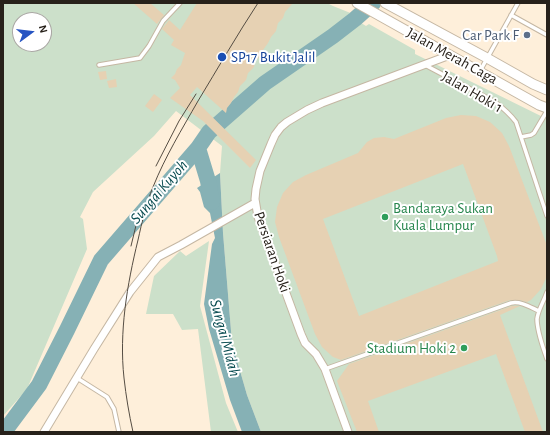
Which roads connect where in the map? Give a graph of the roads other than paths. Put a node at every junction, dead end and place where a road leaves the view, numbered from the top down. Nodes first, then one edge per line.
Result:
1 (180, 3) edge
2 (357, 3) edge
3 (384, 3) edge
4 (518, 3) edge
5 (511, 15) junction
6 (547, 35) edge
7 (450, 55) junction
8 (487, 58) junction
9 (99, 64) dead end
10 (423, 65) junction
11 (480, 72) junction
12 (547, 90) edge
13 (547, 108) edge
14 (547, 111) edge
15 (520, 137) junction
16 (255, 203) junction
17 (547, 216) edge
18 (547, 292) edge
19 (539, 311) junction
20 (547, 359) edge
21 (325, 369) junction
22 (77, 378) junction
23 (44, 432) edge
24 (119, 432) edge
25 (348, 432) edge

1 - 9 lane
2 - 7 street, Jalan Merah Caga
3 - 8 street, Jalan Merah Caga
4 - 5 lane
5 - 6 lane
5 - 8 lane
7 - 10 street, Persiaran Hoki
7 - 11 street, Jalan Merah Caga
8 - 11 lane
8 - 12 street, Jalan Merah Caga
10 - 15 lane, Jalan Hoki 1
10 - 16 street, Persiaran Hoki
11 - 13 street, Jalan Merah Caga
14 - 15 lane
15 - 17 lane, Jalan Hoki 1
16 - 21 street, Persiaran Hoki
16 - 22 street
18 - 19 lane
19 - 20 lane
19 - 21 lane
21 - 25 street, Persiaran Hoki
22 - 23 street
22 - 24 lane

